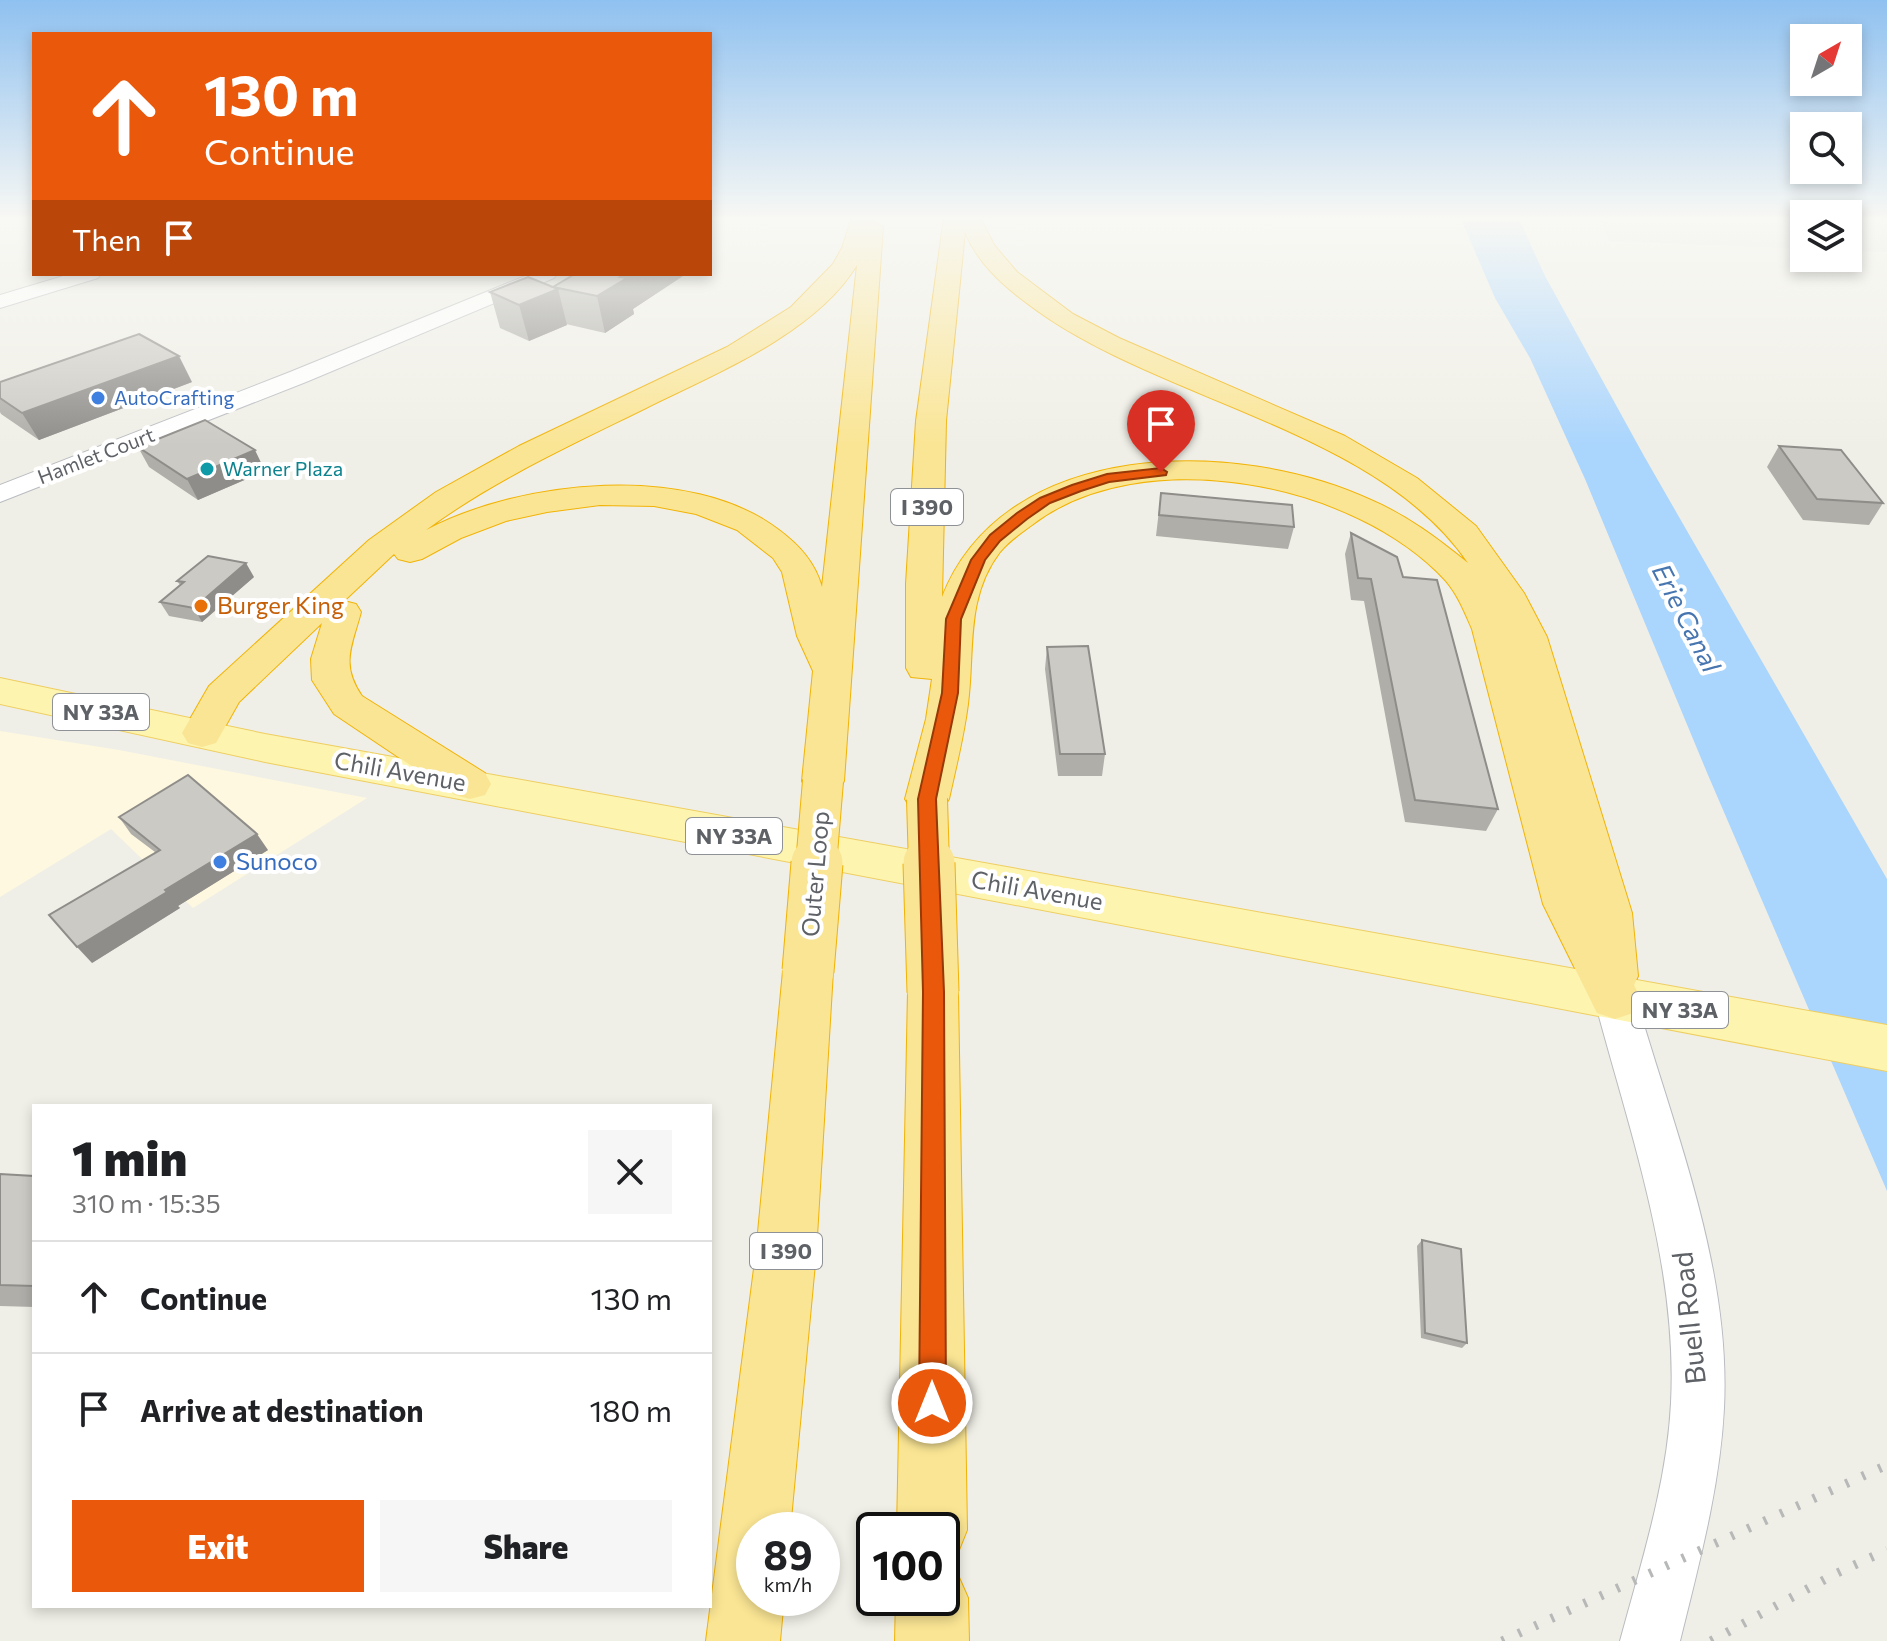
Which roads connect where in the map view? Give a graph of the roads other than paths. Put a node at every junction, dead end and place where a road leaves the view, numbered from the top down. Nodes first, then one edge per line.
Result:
1 (27, 294) edge
2 (500, 294) edge
3 (818, 294) edge
4 (866, 294) edge
5 (946, 294) edge
6 (1030, 294) edge
7 (0, 302) edge
8 (0, 494) edge
9 (343, 612) junction
10 (834, 674) junction
11 (0, 691) edge
12 (202, 733) junction
13 (470, 784) junction
14 (927, 799) junction
15 (1615, 998) junction
16 (1887, 1048) edge
17 (757, 1512) edge
18 (932, 1512) edge
19 (746, 1616) edge
20 (932, 1616) edge
21 (743, 1641) edge
22 (932, 1641) edge
23 (1650, 1641) edge

1 - 7 street
2 - 8 street, Hamlet Court
3 - 12 highway
4 - 10 highway, Outer Loop / I 390
5 - 14 highway, I 390
6 - 15 highway
9 - 10 highway
9 - 12 highway
9 - 13 highway
10 - 17 highway, Outer Loop / I 390, bridge
11 - 12 main road, Chili Avenue / NY 33A
12 - 13 main road, Chili Avenue / NY 33A
13 - 15 main road, Chili Avenue / NY 33A
14 - 15 highway
14 - 18 highway, I 390, bridge
15 - 16 main road, Chili Avenue / NY 33A
15 - 23 street, Buell Road
19 - 21 highway
20 - 22 highway

